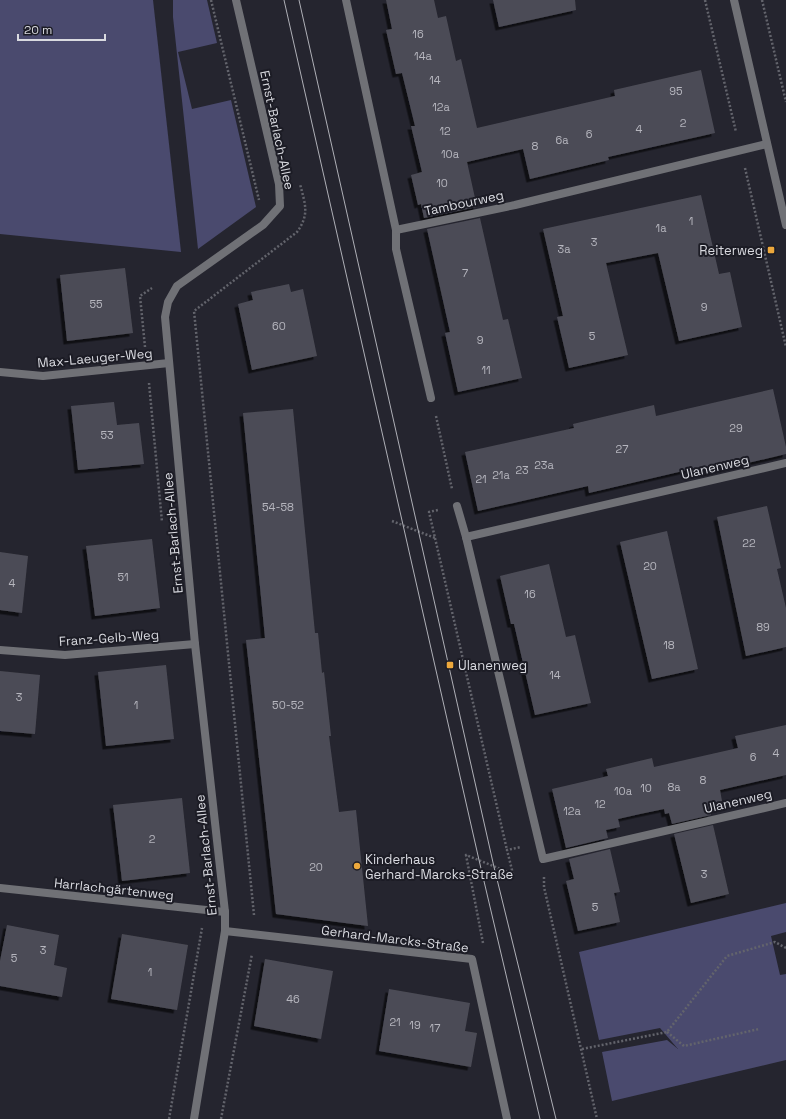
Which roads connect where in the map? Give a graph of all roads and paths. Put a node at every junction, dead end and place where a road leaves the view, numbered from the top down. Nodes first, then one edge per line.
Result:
1 (236, 0) edge
2 (346, 0) edge
3 (705, 0) edge
4 (734, 0) edge
5 (762, 0) edge
6 (786, 102) edge
7 (767, 144) junction
8 (741, 150) junction
9 (299, 178) dead end
10 (786, 226) edge
11 (396, 230) junction
12 (786, 347) edge
13 (169, 363) junction
14 (0, 372) edge
15 (431, 398) joint
16 (786, 463) edge
17 (456, 506) junction
18 (392, 521) dead end
19 (435, 538) junction
20 (466, 538) junction
21 (195, 644) junction
22 (0, 650) edge
23 (786, 802) edge
24 (539, 843) junction
25 (507, 850) junction
26 (543, 859) junction
27 (0, 888) edge
28 (225, 912) junction
29 (225, 931) junction
30 (256, 934) junction
31 (786, 948) edge
32 (472, 959) junction
33 (759, 1029) dead end
34 (667, 1032) junction
35 (582, 1049) junction
36 (194, 1119) edge
37 (221, 1119) edge
38 (507, 1119) edge
39 (597, 1119) edge

1 - 13 street, Ernst-Barlach-Allee
2 - 11 street
3 - 8 path
4 - 7 street
5 - 6 path
7 - 8 street, Tambourweg
7 - 10 street
8 - 11 street, Tambourweg
8 - 12 path
9 - 30 path
11 - 15 street
13 - 14 street, Max-Laeuger-Weg
13 - 21 street, Ernst-Barlach-Allee
15 - 17 path
16 - 20 street, Ulanenweg
17 - 19 path
17 - 20 street
18 - 19 path
19 - 25 path
20 - 24 street
21 - 22 street, Franz-Gelb-Weg
21 - 28 street, Ernst-Barlach-Allee
23 - 26 street, Ulanenweg
24 - 25 path
24 - 26 street
25 - 32 path
26 - 35 path
27 - 28 street, Harrlachgärtenweg
28 - 29 street, Ernst-Barlach-Allee
29 - 30 street, Gerhard-Marcks-Straße
29 - 36 street, Ernst-Barlach-Allee
30 - 32 street, Gerhard-Marcks-Straße
30 - 37 path
31 - 34 path
32 - 38 street, Gerhard-Marcks-Straße
33 - 34 path
34 - 35 path
35 - 39 path

